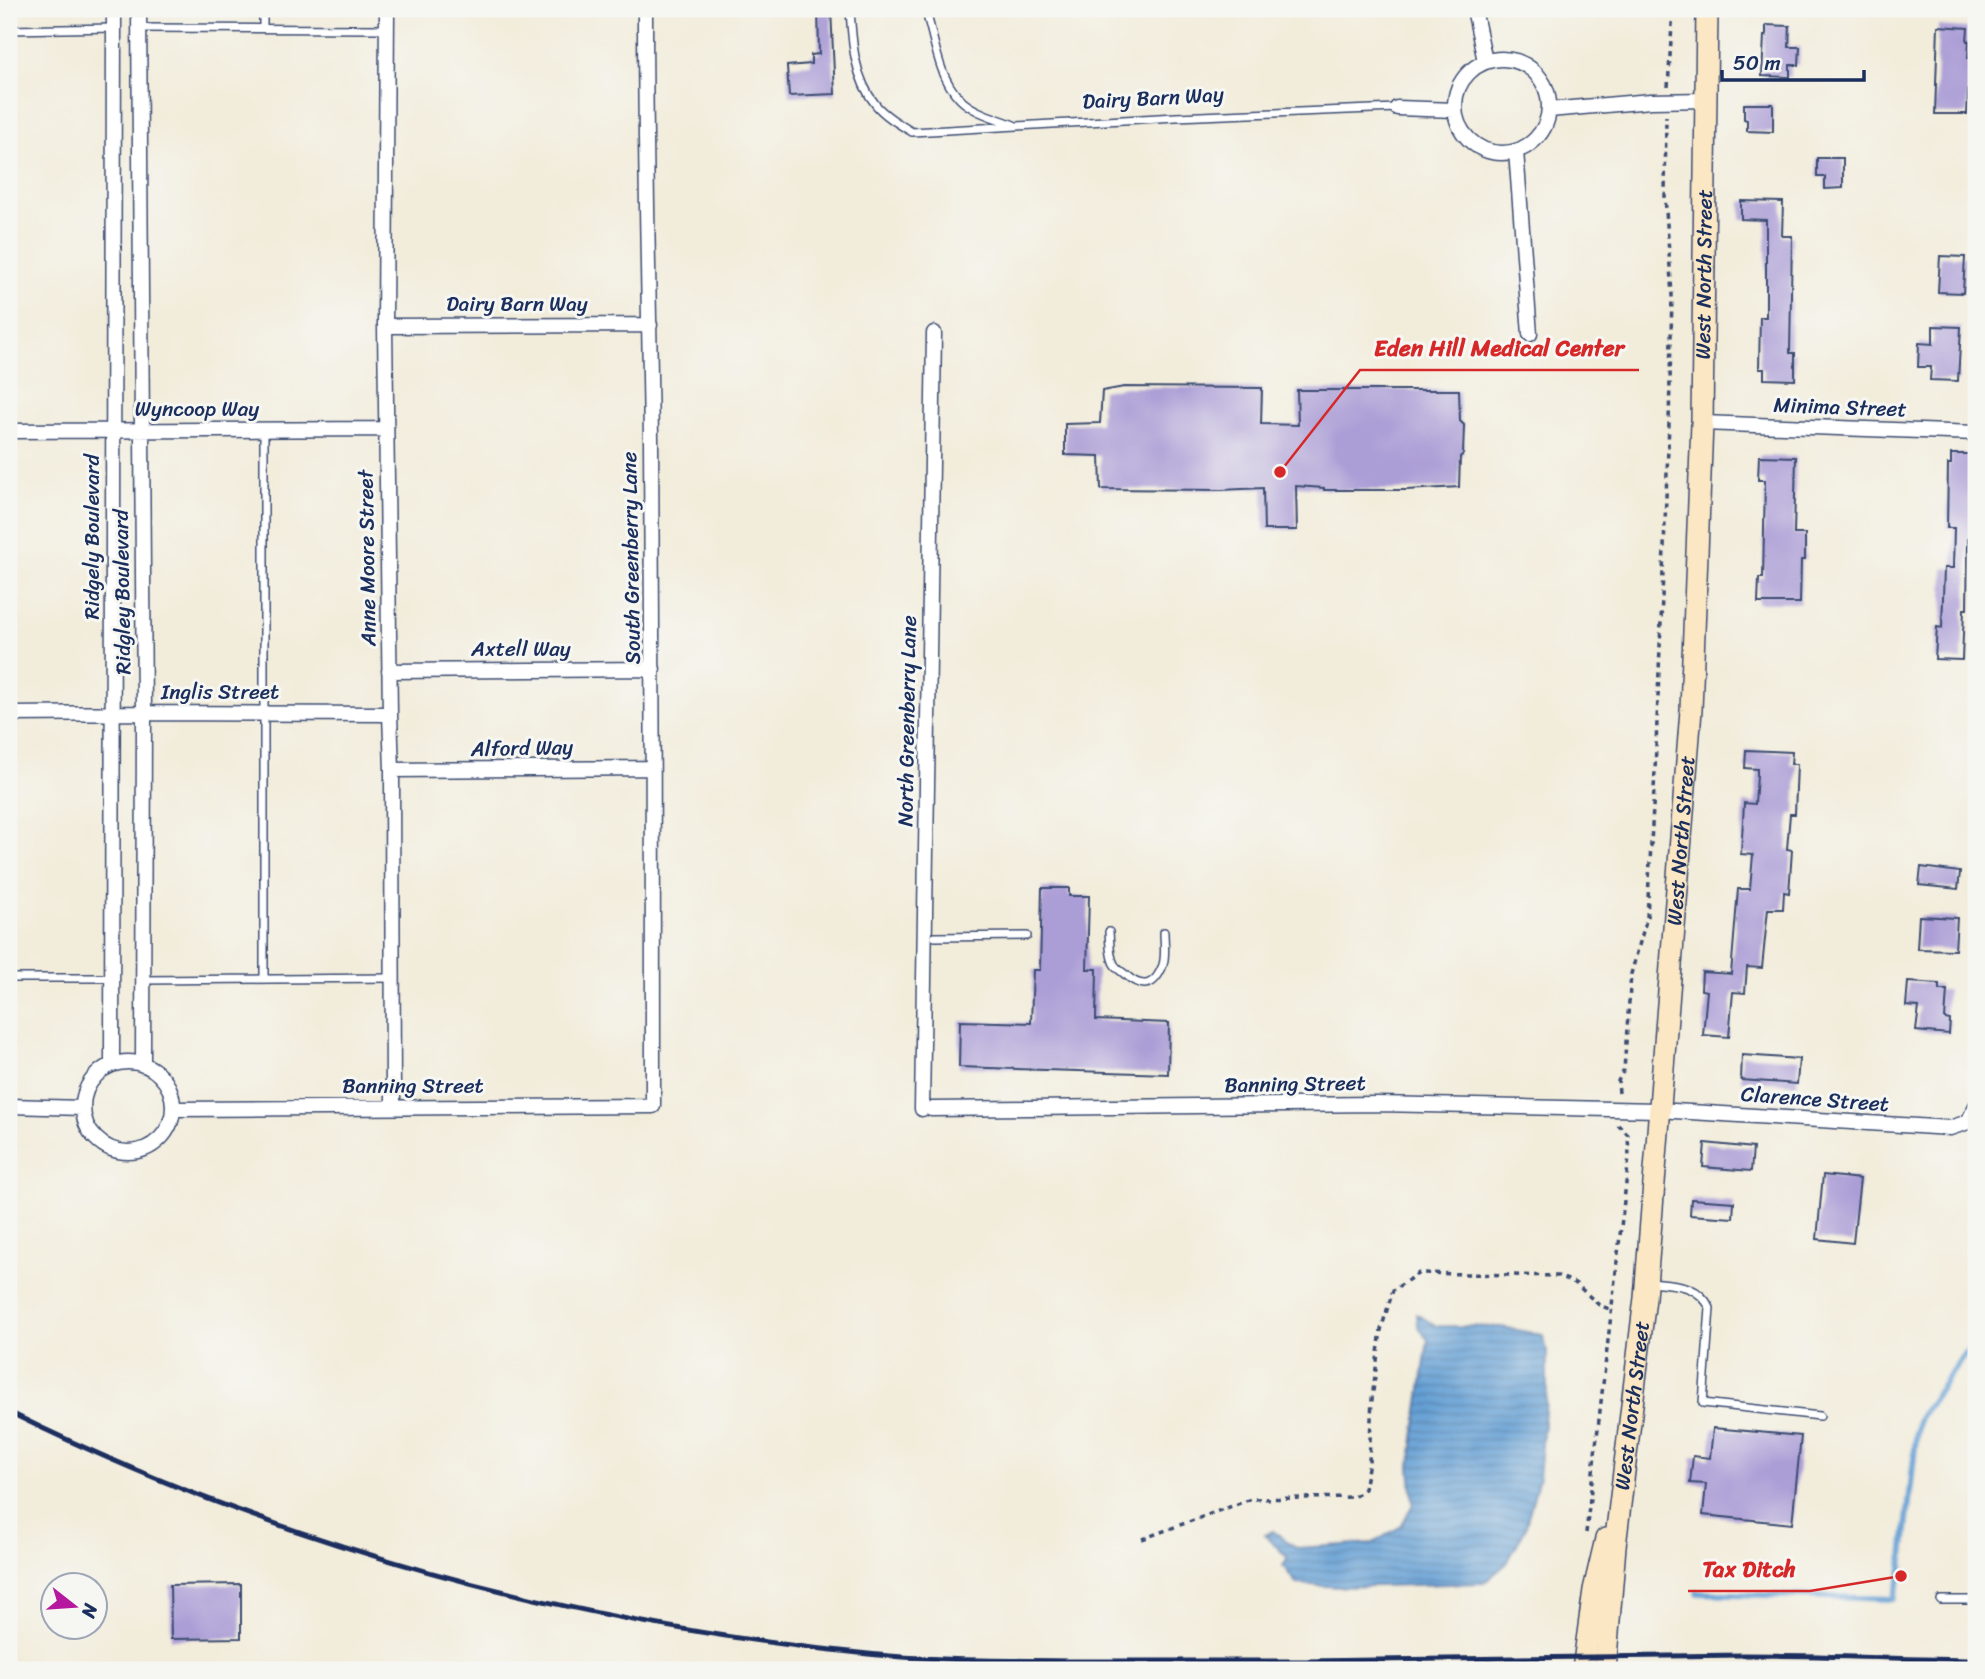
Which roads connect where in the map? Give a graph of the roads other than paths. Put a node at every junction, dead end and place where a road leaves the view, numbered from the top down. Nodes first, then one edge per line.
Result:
1 (114, 9) edge
2 (139, 9) edge
3 (263, 9) edge
4 (387, 9) edge
5 (645, 9) edge
6 (850, 9) edge
7 (925, 9) edge
8 (1474, 9) edge
9 (1707, 9) edge
10 (139, 27) junction
11 (263, 28) junction
12 (114, 29) junction
13 (387, 29) junction
14 (9, 30) edge
15 (1485, 61) junction
16 (1707, 100) junction
17 (1396, 108) joint
18 (1455, 110) junction
19 (1549, 110) junction
20 (1018, 126) junction
21 (1516, 151) junction
22 (114, 160) junction
23 (139, 160) junction
24 (650, 325) junction
25 (385, 326) junction
26 (934, 333) dead end
27 (1530, 334) dead end
28 (1702, 424) junction
29 (386, 429) junction
30 (264, 430) junction
31 (9, 431) edge
32 (113, 431) junction
33 (141, 431) junction
34 (1976, 433) edge
35 (653, 670) junction
36 (389, 671) junction
37 (112, 713) junction
38 (144, 713) junction
39 (264, 713) junction
40 (390, 714) junction
41 (9, 715) edge
42 (652, 768) junction
43 (392, 770) junction
44 (1109, 932) dead end
45 (1164, 932) dead end
46 (1027, 936) dead end
47 (935, 937) dead end
48 (9, 978) edge
49 (113, 978) junction
50 (393, 978) junction
51 (264, 979) junction
52 (143, 980) junction
53 (112, 1065) junction
54 (143, 1065) junction
55 (653, 1106) joint
56 (1976, 1106) edge
57 (9, 1107) edge
58 (393, 1107) junction
59 (83, 1108) junction
60 (173, 1109) junction
61 (927, 1109) joint
62 (1658, 1110) junction
63 (1646, 1281) junction
64 (1820, 1416) dead end
65 (1625, 1465) junction
66 (1941, 1600) dead end
67 (1976, 1600) edge
68 (1583, 1670) edge
69 (1605, 1670) edge

1 - 12 street, Ridgely Boulevard
2 - 10 street
3 - 11 lane
4 - 13 street, Anne Moore Street
5 - 24 street, South Greenberry Lane
6 - 20 lane, Dairy Barn Way
7 - 20 lane
8 - 15 street
9 - 16 main road, West North Street
10 - 11 lane
10 - 23 street, Ridgley Boulevard
11 - 13 lane
12 - 14 lane
12 - 22 street, Ridgely Boulevard
13 - 25 street, Anne Moore Street
15 - 18 street
15 - 19 street
16 - 19 street
16 - 28 main road, West North Street
17 - 18 street
17 - 20 lane, Dairy Barn Way
18 - 21 street
19 - 21 street
21 - 27 street
22 - 23 street
22 - 32 street, Ridgely Boulevard
23 - 33 street, Ridgley Boulevard
24 - 25 street, Dairy Barn Way
24 - 35 street, South Greenberry Lane
25 - 29 street, Anne Moore Street
26 - 61 street, North Greenberry Lane
28 - 34 street, Minima Street
28 - 62 main road, West North Street
29 - 30 street, Wyncoop Way
29 - 36 street, Anne Moore Street
30 - 33 street, Wyncoop Way
30 - 39 lane
31 - 32 street, Wyncoop Way
32 - 33 street, Wyncoop Way
32 - 37 street, Ridgely Boulevard
33 - 38 street, Ridgley Boulevard
35 - 36 street, Axtell Way
35 - 42 street, South Greenberry Lane
36 - 40 street, Anne Moore Street
37 - 38 street, Inglis Street
37 - 41 street, Inglis Street
37 - 49 street, Ridgely Boulevard
38 - 39 street, Inglis Street
38 - 52 street, Ridgley Boulevard
39 - 40 street, Inglis Street
39 - 51 lane
40 - 43 street, Anne Moore Street
42 - 43 street, Alford Way
42 - 55 street, South Greenberry Lane
43 - 50 street, Anne Moore Street
44 - 45 lane
46 - 47 lane
48 - 49 lane
49 - 53 street, Ridgely Boulevard
50 - 51 lane
50 - 58 street, Anne Moore Street
51 - 52 lane
52 - 54 street, Ridgley Boulevard
53 - 54 street
53 - 59 street
54 - 60 street
55 - 58 street, Banning Street
56 - 62 street, Clarence Street
57 - 59 street
58 - 60 street, Banning Street
59 - 60 street
61 - 62 street, Banning Street
62 - 63 main road, West North Street
63 - 64 lane
63 - 65 main road, West North Street
65 - 68 main road
65 - 69 main road, West North Street
66 - 67 lane

